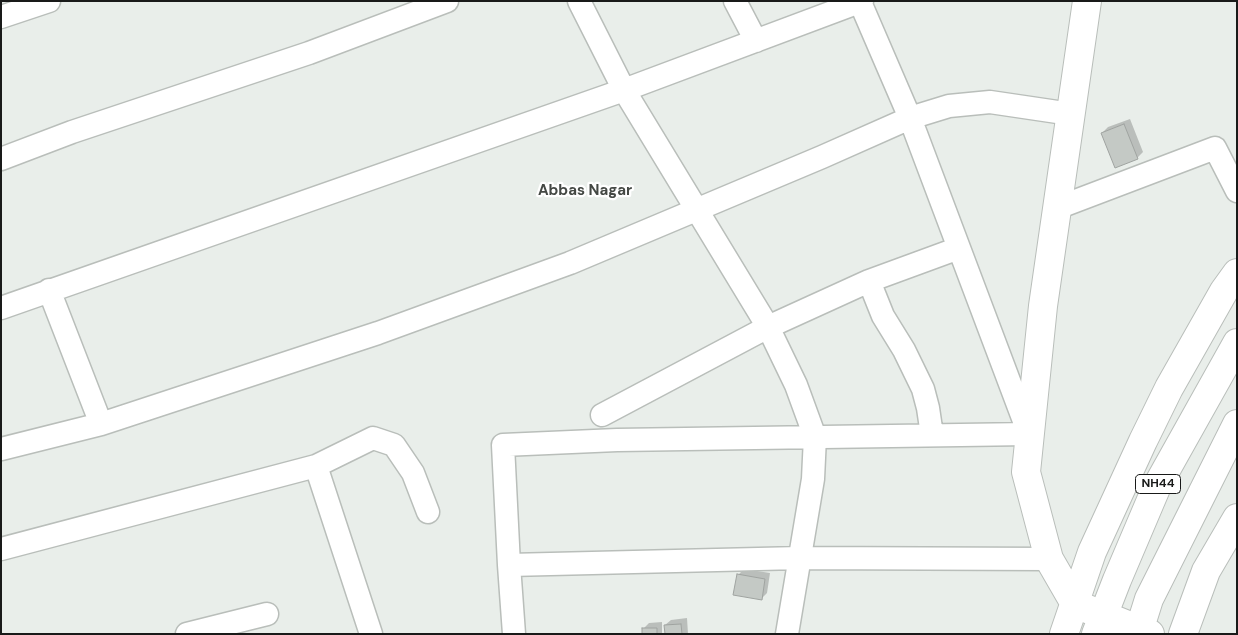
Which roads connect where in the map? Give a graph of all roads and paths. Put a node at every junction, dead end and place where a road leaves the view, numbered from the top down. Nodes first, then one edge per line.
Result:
1 (49, 1) edge
2 (446, 1) edge
3 (579, 1) edge
4 (735, 1) edge
5 (1087, 1) edge
6 (861, 2) edge
7 (1, 18) edge
8 (756, 41) junction
9 (624, 90) junction
10 (1071, 114) junction
11 (910, 118) junction
12 (1, 159) edge
13 (1237, 191) edge
14 (1057, 208) junction
15 (696, 211) junction
16 (958, 248) junction
17 (1237, 273) edge
18 (869, 281) junction
19 (49, 290) junction
20 (1, 308) edge
21 (768, 327) junction
22 (1237, 344) edge
23 (602, 415) dead end
24 (101, 424) junction
25 (1237, 424) edge
26 (1029, 434) junction
27 (932, 435) junction
28 (815, 437) junction
29 (1, 450) edge
30 (316, 466) junction
31 (428, 512) dead end
32 (1237, 518) edge
33 (1, 549) edge
34 (800, 558) junction
35 (1049, 559) junction
36 (509, 565) junction
37 (1075, 604) junction
38 (267, 614) dead end
39 (1100, 624) edge
40 (1143, 632) edge
41 (187, 634) edge
42 (371, 634) edge
43 (514, 634) edge
44 (786, 634) edge
45 (1064, 634) edge
46 (1183, 634) edge

1 - 7 street
2 - 12 street
3 - 9 street
4 - 8 street
5 - 10 main road
6 - 8 street
6 - 11 street
8 - 9 street
9 - 15 street
9 - 19 street
10 - 11 street
10 - 14 main road
11 - 15 street
11 - 16 street
13 - 14 street
14 - 26 main road
15 - 21 street
15 - 24 street
16 - 18 street
16 - 26 street
17 - 37 main road
18 - 21 street
18 - 27 street
19 - 20 street
19 - 24 street
21 - 23 street
21 - 28 street
22 - 39 main road, NH44
24 - 29 street
25 - 40 main road, NH44
26 - 27 street
26 - 35 main road
27 - 28 street
28 - 34 street
28 - 36 street
30 - 31 street
30 - 33 street
30 - 42 street
32 - 46 main road
34 - 35 street
34 - 36 street
34 - 44 street
35 - 37 main road
36 - 43 street
37 - 39 main road
37 - 45 main road
38 - 41 street
39 - 40 main road

